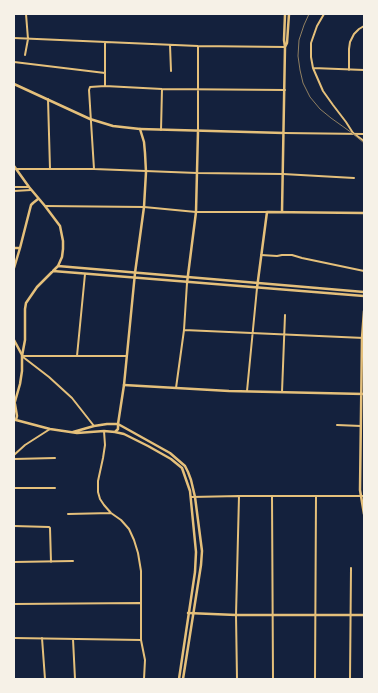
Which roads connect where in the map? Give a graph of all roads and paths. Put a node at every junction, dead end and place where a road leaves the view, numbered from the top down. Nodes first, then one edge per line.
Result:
1 (26, 14) edge
2 (287, 14) edge
3 (324, 14) edge
4 (364, 26) edge
5 (14, 38) edge
6 (28, 39) junction
7 (105, 42) junction
8 (170, 45) junction
9 (198, 46) junction
10 (285, 47) junction
11 (25, 54) dead end
12 (14, 62) edge
13 (313, 68) junction
14 (349, 70) junction
15 (364, 70) edge
16 (171, 71) dead end
17 (105, 73) junction
18 (14, 84) edge
19 (105, 86) junction
20 (162, 89) junction
21 (198, 89) junction
22 (285, 90) junction
23 (48, 99) junction
24 (90, 118) junction
25 (140, 129) junction
26 (161, 130) junction
27 (198, 131) junction
28 (284, 133) junction
29 (353, 133) junction
30 (364, 134) edge
31 (364, 141) edge
32 (14, 166) edge
33 (16, 169) junction
34 (50, 169) junction
35 (94, 170) junction
36 (146, 172) junction
37 (197, 173) junction
38 (283, 174) junction
39 (354, 178) dead end
40 (14, 187) edge
41 (29, 187) junction
42 (31, 190) junction
43 (14, 191) edge
44 (38, 199) junction
45 (45, 206) junction
46 (144, 207) junction
47 (196, 212) junction
48 (267, 212) junction
49 (282, 212) junction
50 (364, 213) edge
51 (14, 248) edge
52 (20, 248) junction
53 (261, 255) junction
54 (58, 266) junction
55 (14, 268) edge
56 (53, 271) junction
57 (364, 271) edge
58 (85, 274) junction
59 (136, 274) junction
60 (188, 277) junction
61 (135, 278) junction
62 (187, 283) junction
63 (258, 283) junction
64 (257, 288) junction
65 (364, 292) edge
66 (364, 296) edge
67 (364, 311) edge
68 (285, 315) dead end
69 (184, 330) junction
70 (252, 334) junction
71 (284, 335) junction
72 (363, 338) edge
73 (14, 340) edge
74 (22, 356) junction
75 (77, 356) junction
76 (127, 356) junction
77 (124, 385) junction
78 (176, 388) junction
79 (247, 391) junction
80 (282, 392) junction
81 (363, 394) edge
82 (14, 404) edge
83 (14, 415) edge
84 (15, 420) edge
85 (107, 424) junction
86 (118, 424) junction
87 (337, 425) dead end
88 (94, 426) junction
89 (361, 426) junction
90 (50, 428) junction
91 (72, 432) junction
92 (104, 432) junction
93 (115, 432) junction
94 (14, 455) edge
95 (55, 458) dead end
96 (14, 459) edge
97 (14, 488) edge
98 (55, 488) dead end
99 (239, 496) junction
100 (272, 496) junction
101 (316, 496) junction
102 (360, 496) junction
103 (364, 496) edge
104 (191, 497) junction
105 (195, 497) junction
106 (111, 513) junction
107 (68, 514) dead end
108 (364, 514) edge
109 (14, 526) edge
110 (73, 561) dead end
111 (14, 562) edge
112 (52, 562) junction
113 (351, 568) dead end
114 (140, 603) junction
115 (14, 604) edge
116 (188, 613) junction
117 (193, 614) junction
118 (236, 615) junction
119 (272, 615) junction
120 (316, 615) junction
121 (351, 615) junction
122 (364, 616) edge
123 (14, 638) edge
124 (42, 638) junction
125 (73, 638) junction
126 (141, 640) junction
127 (45, 679) edge
128 (75, 679) edge
129 (144, 679) edge
130 (179, 679) edge
131 (183, 679) edge
132 (237, 679) edge
133 (273, 679) edge
134 (315, 679) edge
135 (350, 679) edge

1 - 6 street
2 - 10 main road
3 - 13 street
4 - 14 street
5 - 6 street
6 - 7 street
6 - 11 street
7 - 8 street
7 - 17 street
8 - 9 street
8 - 16 street
9 - 10 street
9 - 21 street
10 - 22 main road
12 - 17 street
13 - 14 street
13 - 29 street
14 - 15 street
17 - 19 street
18 - 23 main road
19 - 20 street
19 - 24 street
20 - 21 street
20 - 26 street
21 - 22 street
21 - 27 street
22 - 28 main road
23 - 24 main road
23 - 34 street
24 - 25 main road
24 - 35 street
25 - 26 main road
25 - 36 main road
26 - 27 main road
27 - 28 main road
27 - 37 main road
28 - 29 street
28 - 38 main road
29 - 30 street
29 - 31 street
32 - 33 main road
33 - 34 street
33 - 41 main road
34 - 35 street
35 - 36 street
36 - 37 street
36 - 46 main road
37 - 38 street
37 - 47 main road
38 - 39 street
38 - 49 main road
40 - 41 street
41 - 42 main road
42 - 43 street
42 - 44 main road
44 - 45 main road
44 - 52 main road
45 - 46 street
45 - 54 main road
46 - 47 street
46 - 59 main road
47 - 48 street
47 - 60 main road
48 - 49 main road
48 - 53 main road
49 - 50 main road
51 - 52 main road
52 - 55 main road
53 - 57 street
53 - 63 main road
54 - 56 main road
54 - 59 main road
56 - 58 main road
56 - 74 main road
58 - 61 main road
58 - 75 street
59 - 60 main road
59 - 61 main road
60 - 62 main road
60 - 63 main road
61 - 62 main road
61 - 76 main road
62 - 64 main road
62 - 69 street
63 - 64 main road
63 - 65 main road
64 - 66 main road
64 - 70 street
67 - 72 main road
68 - 71 street
69 - 70 street
69 - 78 street
70 - 71 street
70 - 79 street
71 - 72 street
71 - 80 street
72 - 81 main road
73 - 74 main road
74 - 75 street
74 - 82 main road
74 - 88 street
75 - 76 street
76 - 77 main road
77 - 78 main road
77 - 86 main road
78 - 79 main road
79 - 80 main road
80 - 81 main road
81 - 89 main road
82 - 84 main road
83 - 84 main road
84 - 90 main road
85 - 86 main road
85 - 88 main road
85 - 92 main road
86 - 93 main road
86 - 105 main road
87 - 89 street
88 - 91 main road
89 - 102 main road
90 - 91 main road
90 - 94 street
91 - 92 main road
92 - 93 main road
92 - 106 street
93 - 104 main road
95 - 96 street
97 - 98 street
99 - 100 street
99 - 105 street
99 - 118 street
100 - 101 street
100 - 119 street
101 - 102 street
101 - 120 street
102 - 103 street
102 - 108 main road
104 - 105 street
104 - 116 main road
105 - 117 main road
106 - 107 street
106 - 114 street
109 - 112 street
110 - 112 street
111 - 112 street
113 - 121 street
114 - 115 street
114 - 126 street
116 - 117 main road
116 - 130 main road
117 - 118 main road
117 - 131 main road
118 - 119 main road
118 - 132 street
119 - 120 main road
119 - 133 street
120 - 121 main road
120 - 134 street
121 - 122 main road
121 - 135 street
123 - 124 street
124 - 125 street
124 - 127 street
125 - 126 street
125 - 128 street
126 - 129 street

